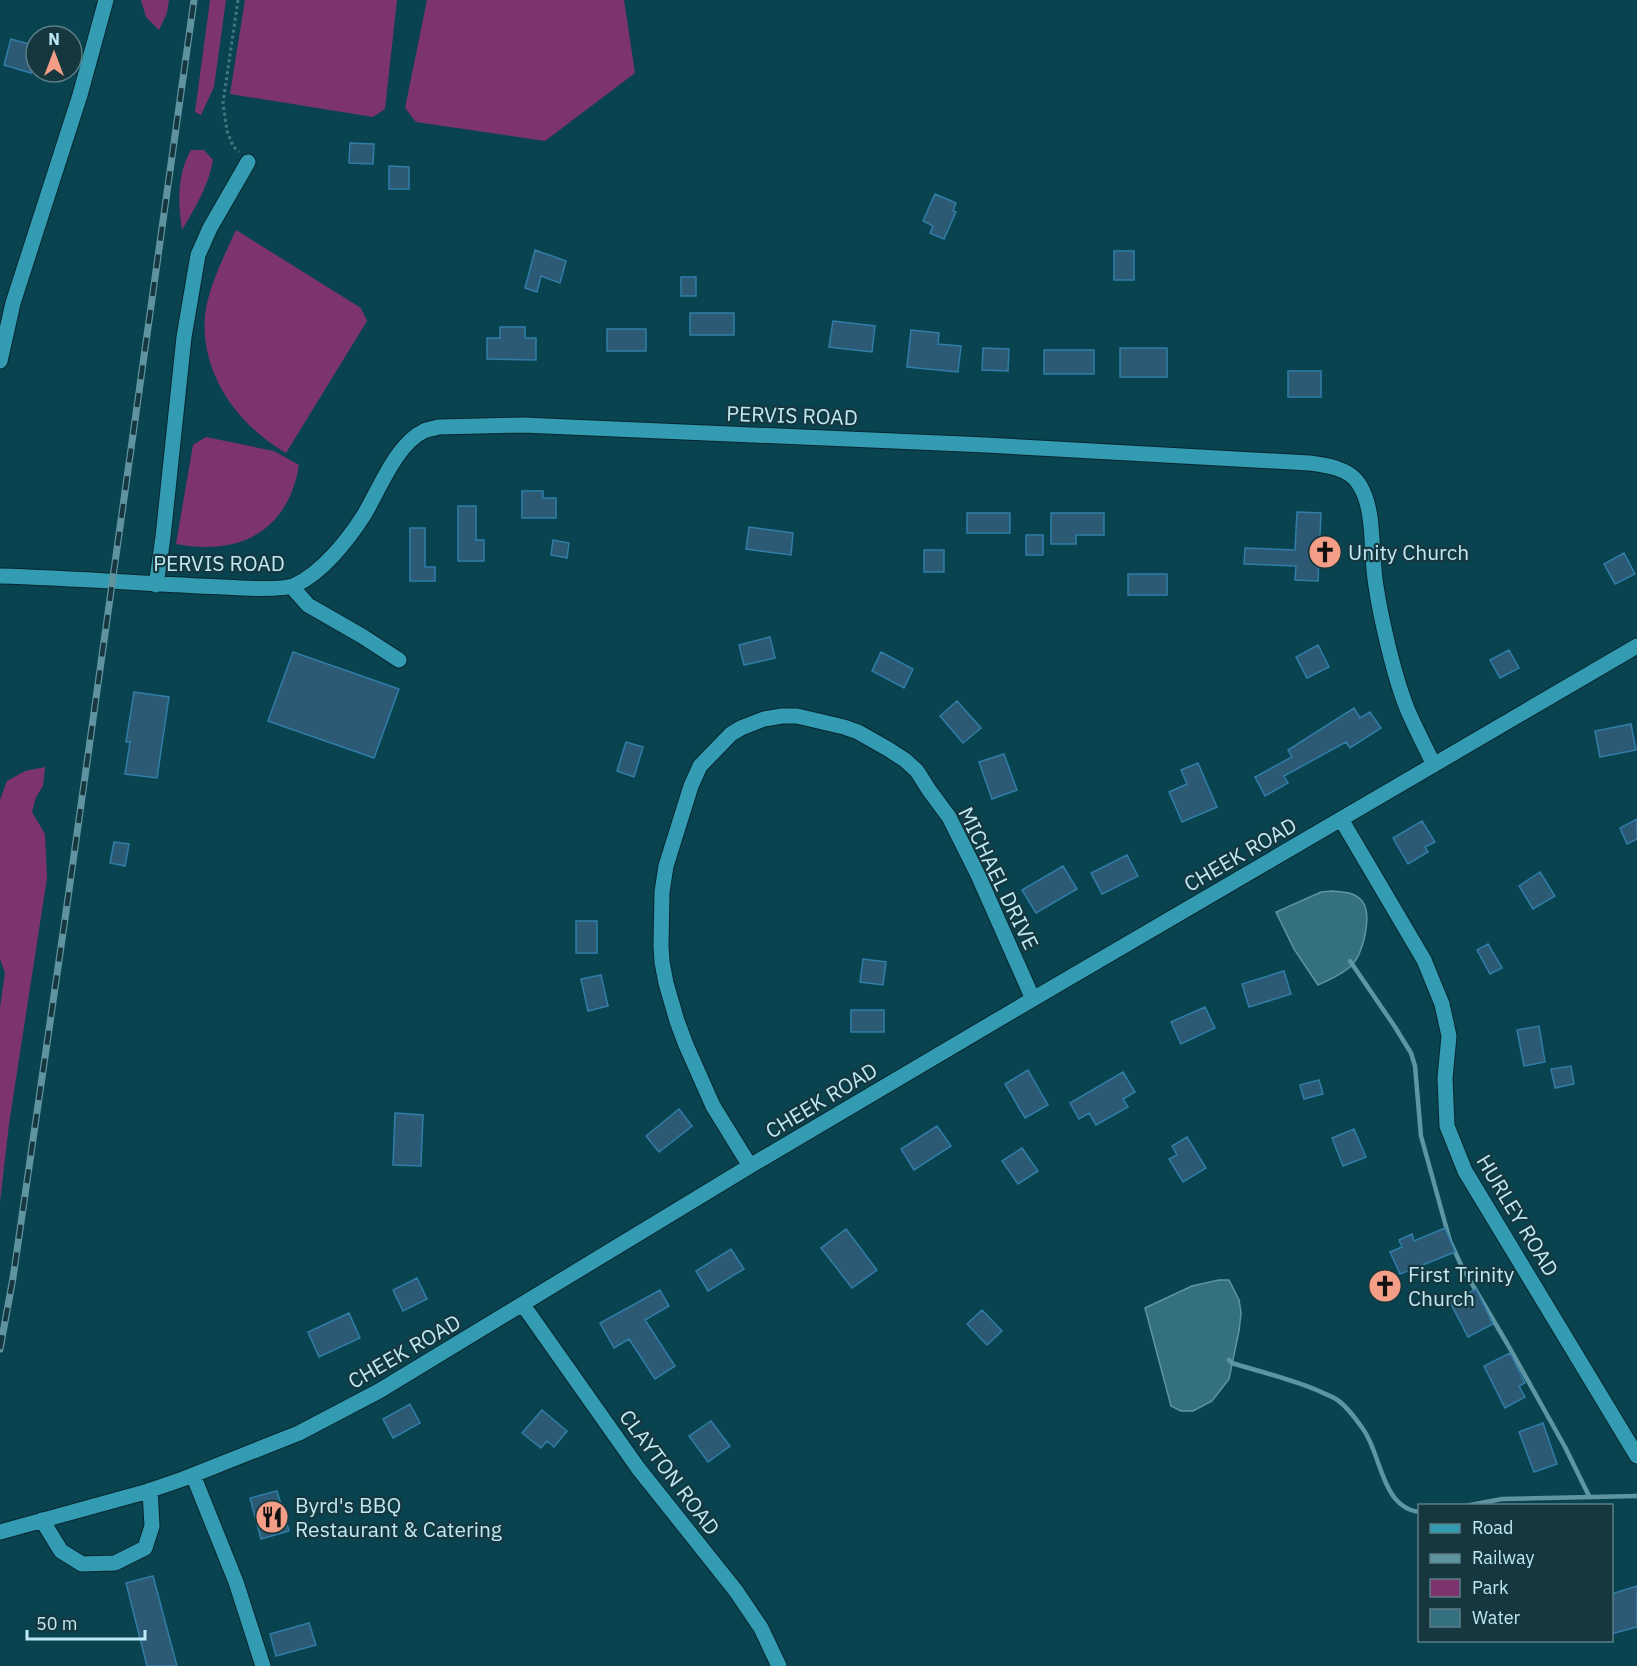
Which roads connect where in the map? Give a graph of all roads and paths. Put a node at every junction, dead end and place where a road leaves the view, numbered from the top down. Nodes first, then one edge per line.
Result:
1 (106, 0) edge
2 (238, 0) edge
3 (248, 162) joint
4 (0, 361) edge
5 (0, 576) edge
6 (156, 585) junction
7 (292, 587) junction
8 (1637, 646) edge
9 (399, 660) dead end
10 (1434, 765) junction
11 (1341, 819) junction
12 (1033, 999) junction
13 (750, 1166) junction
14 (523, 1305) junction
15 (1637, 1456) edge
16 (193, 1475) junction
17 (150, 1490) junction
18 (42, 1520) junction
19 (0, 1532) edge
20 (263, 1666) edge
21 (779, 1666) edge

1 - 4 street
2 - 3 path
3 - 6 street
5 - 6 street, PERVIS ROAD
6 - 7 street, PERVIS ROAD
7 - 9 street
7 - 10 street, PERVIS ROAD
8 - 10 street, CHEEK ROAD
10 - 11 street, CHEEK ROAD
11 - 12 street, CHEEK ROAD
11 - 15 street, HURLEY ROAD
12 - 13 street, CHEEK ROAD
12 - 13 street, MICHAEL DRIVE
13 - 14 street, CHEEK ROAD
14 - 16 street, CHEEK ROAD
14 - 21 street, CLAYTON ROAD
16 - 17 street, CHEEK ROAD
16 - 20 street
17 - 18 street, CHEEK ROAD
17 - 18 street
18 - 19 street, CHEEK ROAD

